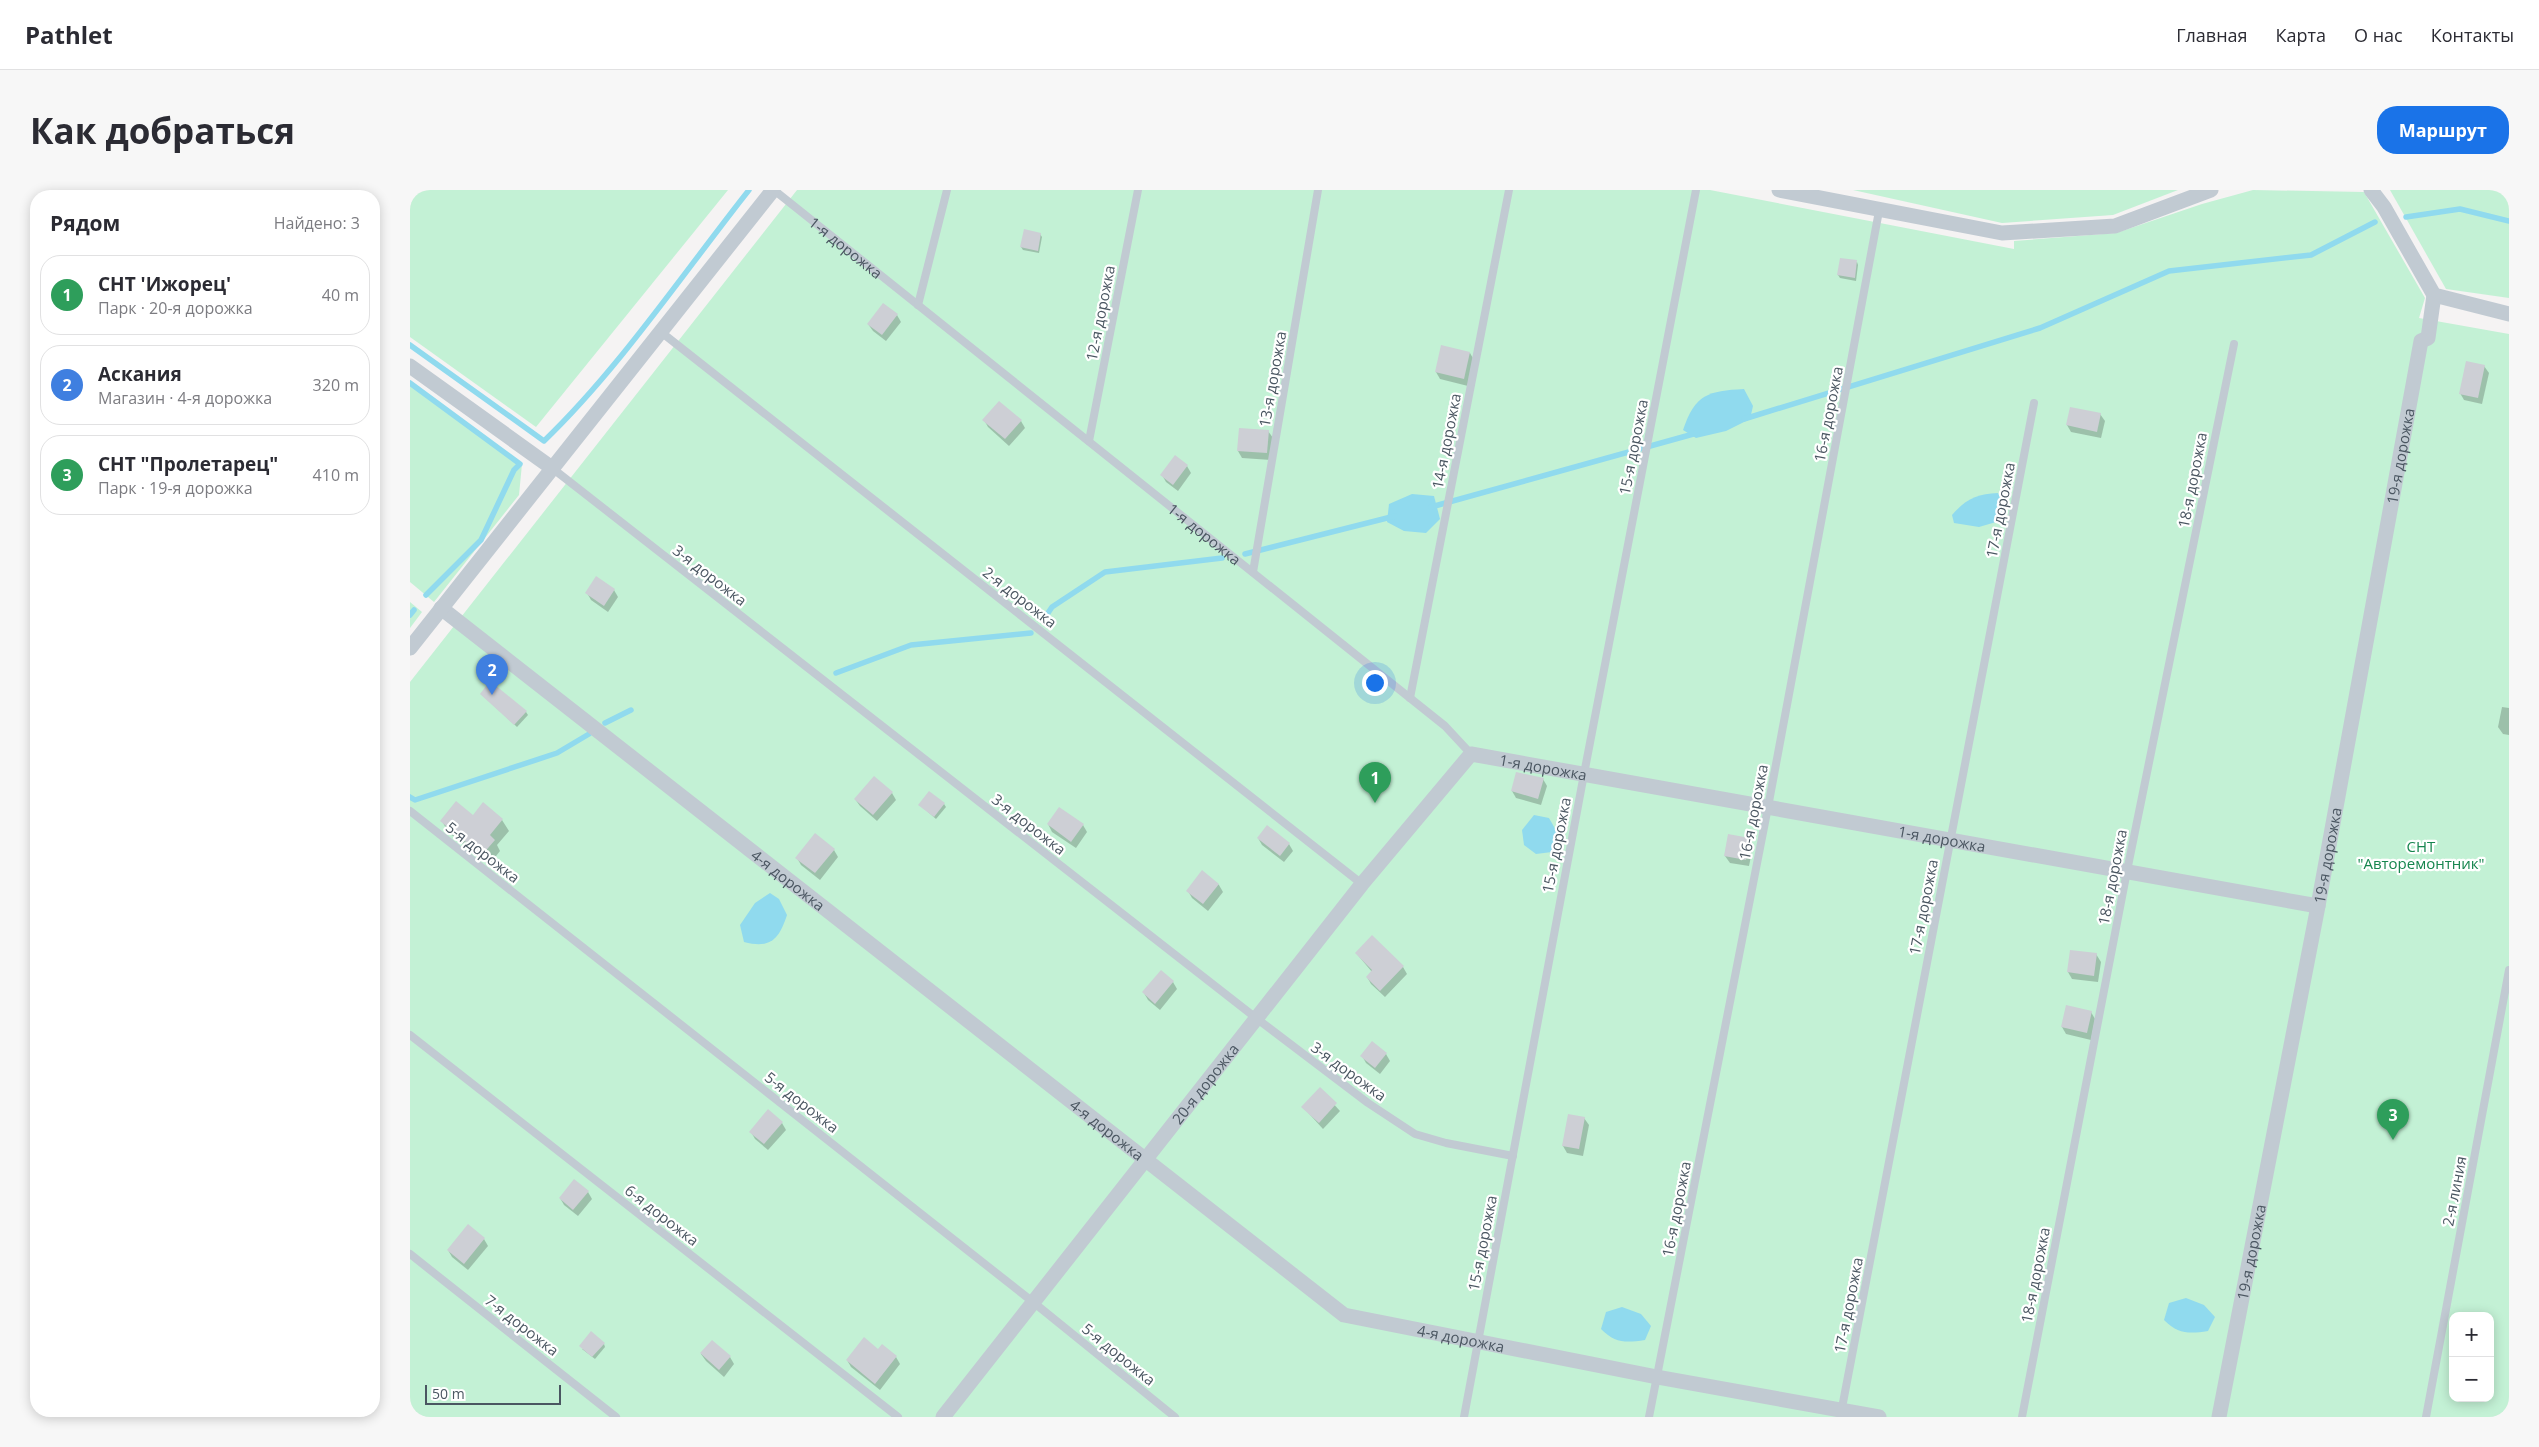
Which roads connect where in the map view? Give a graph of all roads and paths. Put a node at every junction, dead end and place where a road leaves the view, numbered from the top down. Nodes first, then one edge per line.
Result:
1 (774, 190) edge
2 (947, 190) edge
3 (1138, 190) edge
4 (1318, 190) edge
5 (1509, 190) edge
6 (1696, 190) edge
7 (1779, 190) edge
8 (2211, 190) edge
9 (2371, 190) edge
10 (1879, 211) junction
11 (2434, 295) junction
12 (918, 305) junction
13 (2509, 314) edge
14 (661, 332) junction
15 (2234, 344) dead end
16 (410, 366) edge
17 (2034, 403) dead end
18 (1089, 441) junction
19 (552, 468) junction
20 (1253, 572) junction
21 (442, 608) junction
22 (410, 648) edge
23 (1410, 698) junction
24 (1472, 754) junction
25 (1584, 774) junction
26 (1768, 807) junction
27 (410, 811) edge
28 (1950, 840) junction
29 (2128, 872) junction
30 (1362, 884) junction
31 (2318, 906) junction
32 (2509, 970) edge
33 (1256, 1018) junction
34 (410, 1034) edge
35 (1512, 1156) junction
36 (1146, 1157) junction
37 (410, 1254) edge
38 (1033, 1302) junction
39 (1478, 1341) junction
40 (1657, 1376) junction
41 (1841, 1413) edge
42 (616, 1417) edge
43 (898, 1417) edge
44 (943, 1417) edge
45 (1174, 1417) edge
46 (1464, 1417) edge
47 (1649, 1417) edge
48 (1879, 1417) edge
49 (2022, 1417) edge
50 (2219, 1417) edge
51 (2426, 1417) edge

1 - 12 lane, 1-я дорожка
1 - 14 street
2 - 12 lane
3 - 18 lane, 12-я дорожка
4 - 20 lane, 13-я дорожка
5 - 23 lane, 14-я дорожка
6 - 25 lane, 15-я дорожка
7 - 10 street
8 - 10 street
9 - 11 street
10 - 26 lane, 16-я дорожка
11 - 13 street
11 - 31 street, 19-я дорожка
12 - 18 lane, 1-я дорожка
14 - 19 street
14 - 30 lane, 2-я дорожка
15 - 29 lane, 18-я дорожка
16 - 19 street
17 - 28 lane, 17-я дорожка
18 - 20 lane, 1-я дорожка
19 - 21 street
19 - 33 lane, 3-я дорожка
20 - 23 lane, 1-я дорожка
21 - 22 street
21 - 36 street, 4-я дорожка
23 - 24 lane, 1-я дорожка
24 - 25 street, 1-я дорожка
24 - 30 street, 20-я дорожка
25 - 26 street, 1-я дорожка
25 - 35 lane, 15-я дорожка
26 - 28 street, 1-я дорожка
26 - 40 lane, 16-я дорожка
27 - 38 lane, 5-я дорожка
28 - 29 street, 1-я дорожка
28 - 41 lane, 17-я дорожка
29 - 31 street, 1-я дорожка
29 - 49 lane, 18-я дорожка
30 - 33 street, 20-я дорожка
31 - 50 street, 19-я дорожка
32 - 51 lane, 2-я линия
33 - 35 lane, 3-я дорожка
33 - 36 street, 20-я дорожка
34 - 43 lane, 6-я дорожка
35 - 39 lane, 15-я дорожка
36 - 38 street, 20-я дорожка
36 - 39 street, 4-я дорожка
37 - 42 lane, 7-я дорожка
38 - 44 street, 20-я дорожка
38 - 45 lane, 5-я дорожка
39 - 40 street, 4-я дорожка
39 - 46 lane, 15-я дорожка
40 - 41 street, 4-я дорожка
40 - 47 lane, 16-я дорожка
41 - 48 street, 4-я дорожка

